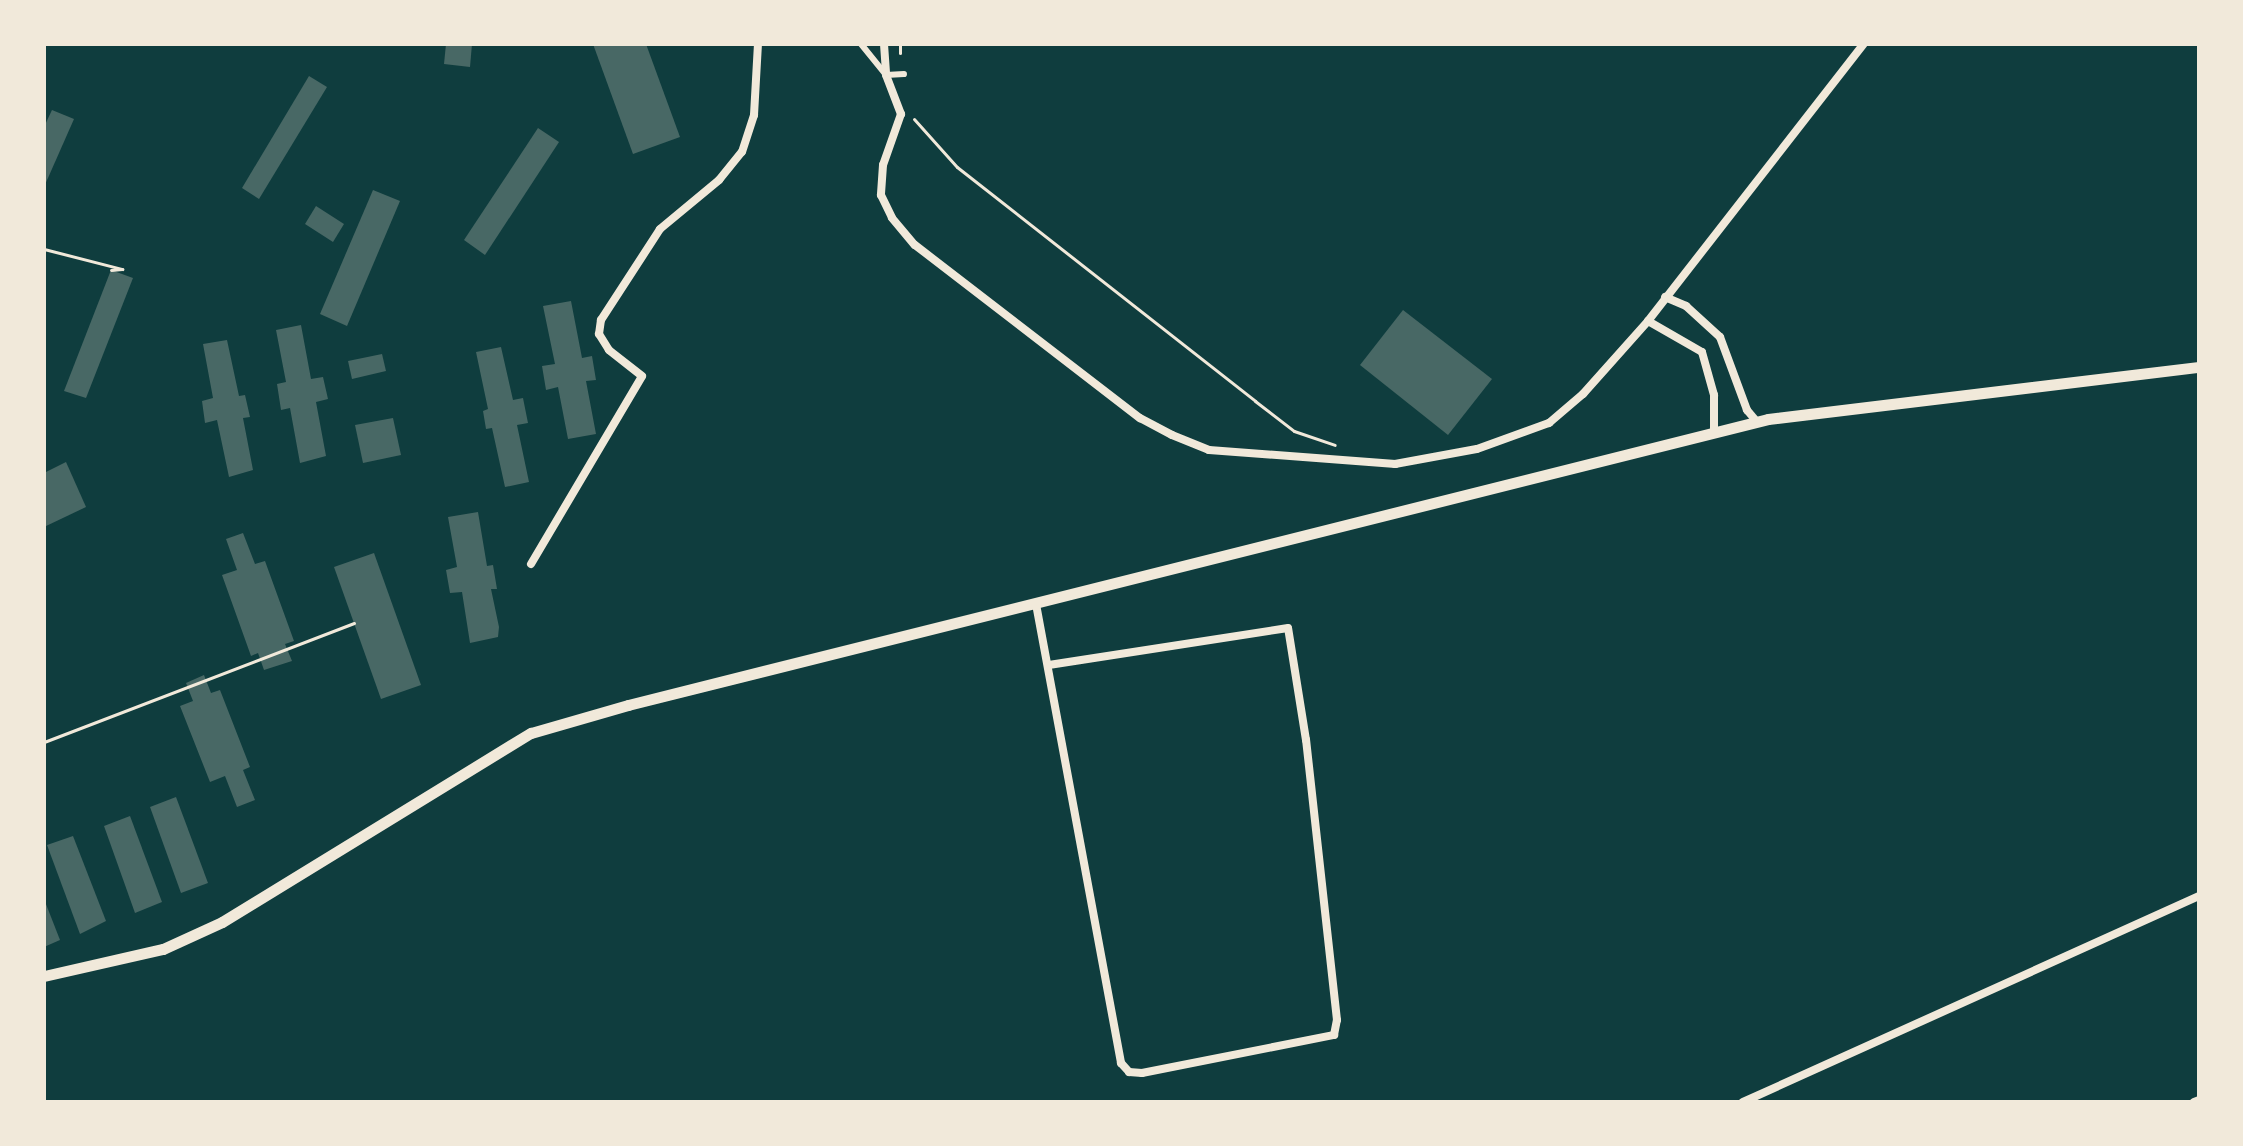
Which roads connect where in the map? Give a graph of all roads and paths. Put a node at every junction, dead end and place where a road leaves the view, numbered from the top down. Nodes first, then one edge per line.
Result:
1 (758, 44) edge
2 (861, 44) edge
3 (884, 44) edge
4 (900, 44) edge
5 (1864, 44) edge
6 (904, 74) joint
7 (886, 75) junction
8 (912, 111) dead end
9 (44, 249) edge
10 (111, 270) dead end
11 (1665, 297) junction
12 (1648, 321) junction
13 (2199, 367) edge
14 (1757, 422) junction
15 (1714, 433) junction
16 (1349, 450) dead end
17 (531, 564) dead end
18 (1036, 604) junction
19 (354, 623) dead end
20 (1049, 665) junction
21 (44, 742) edge
22 (2199, 896) edge
23 (44, 976) edge
24 (1743, 1102) edge

1 - 17 street
2 - 7 street
3 - 7 street
4 - 6 path
5 - 11 street
6 - 7 street
7 - 12 street
8 - 16 path
9 - 10 path
11 - 12 street
11 - 14 street
12 - 15 street
13 - 14 street
14 - 15 street
15 - 18 street
18 - 20 street
18 - 23 street
19 - 21 path
20 - 20 street
22 - 24 street

